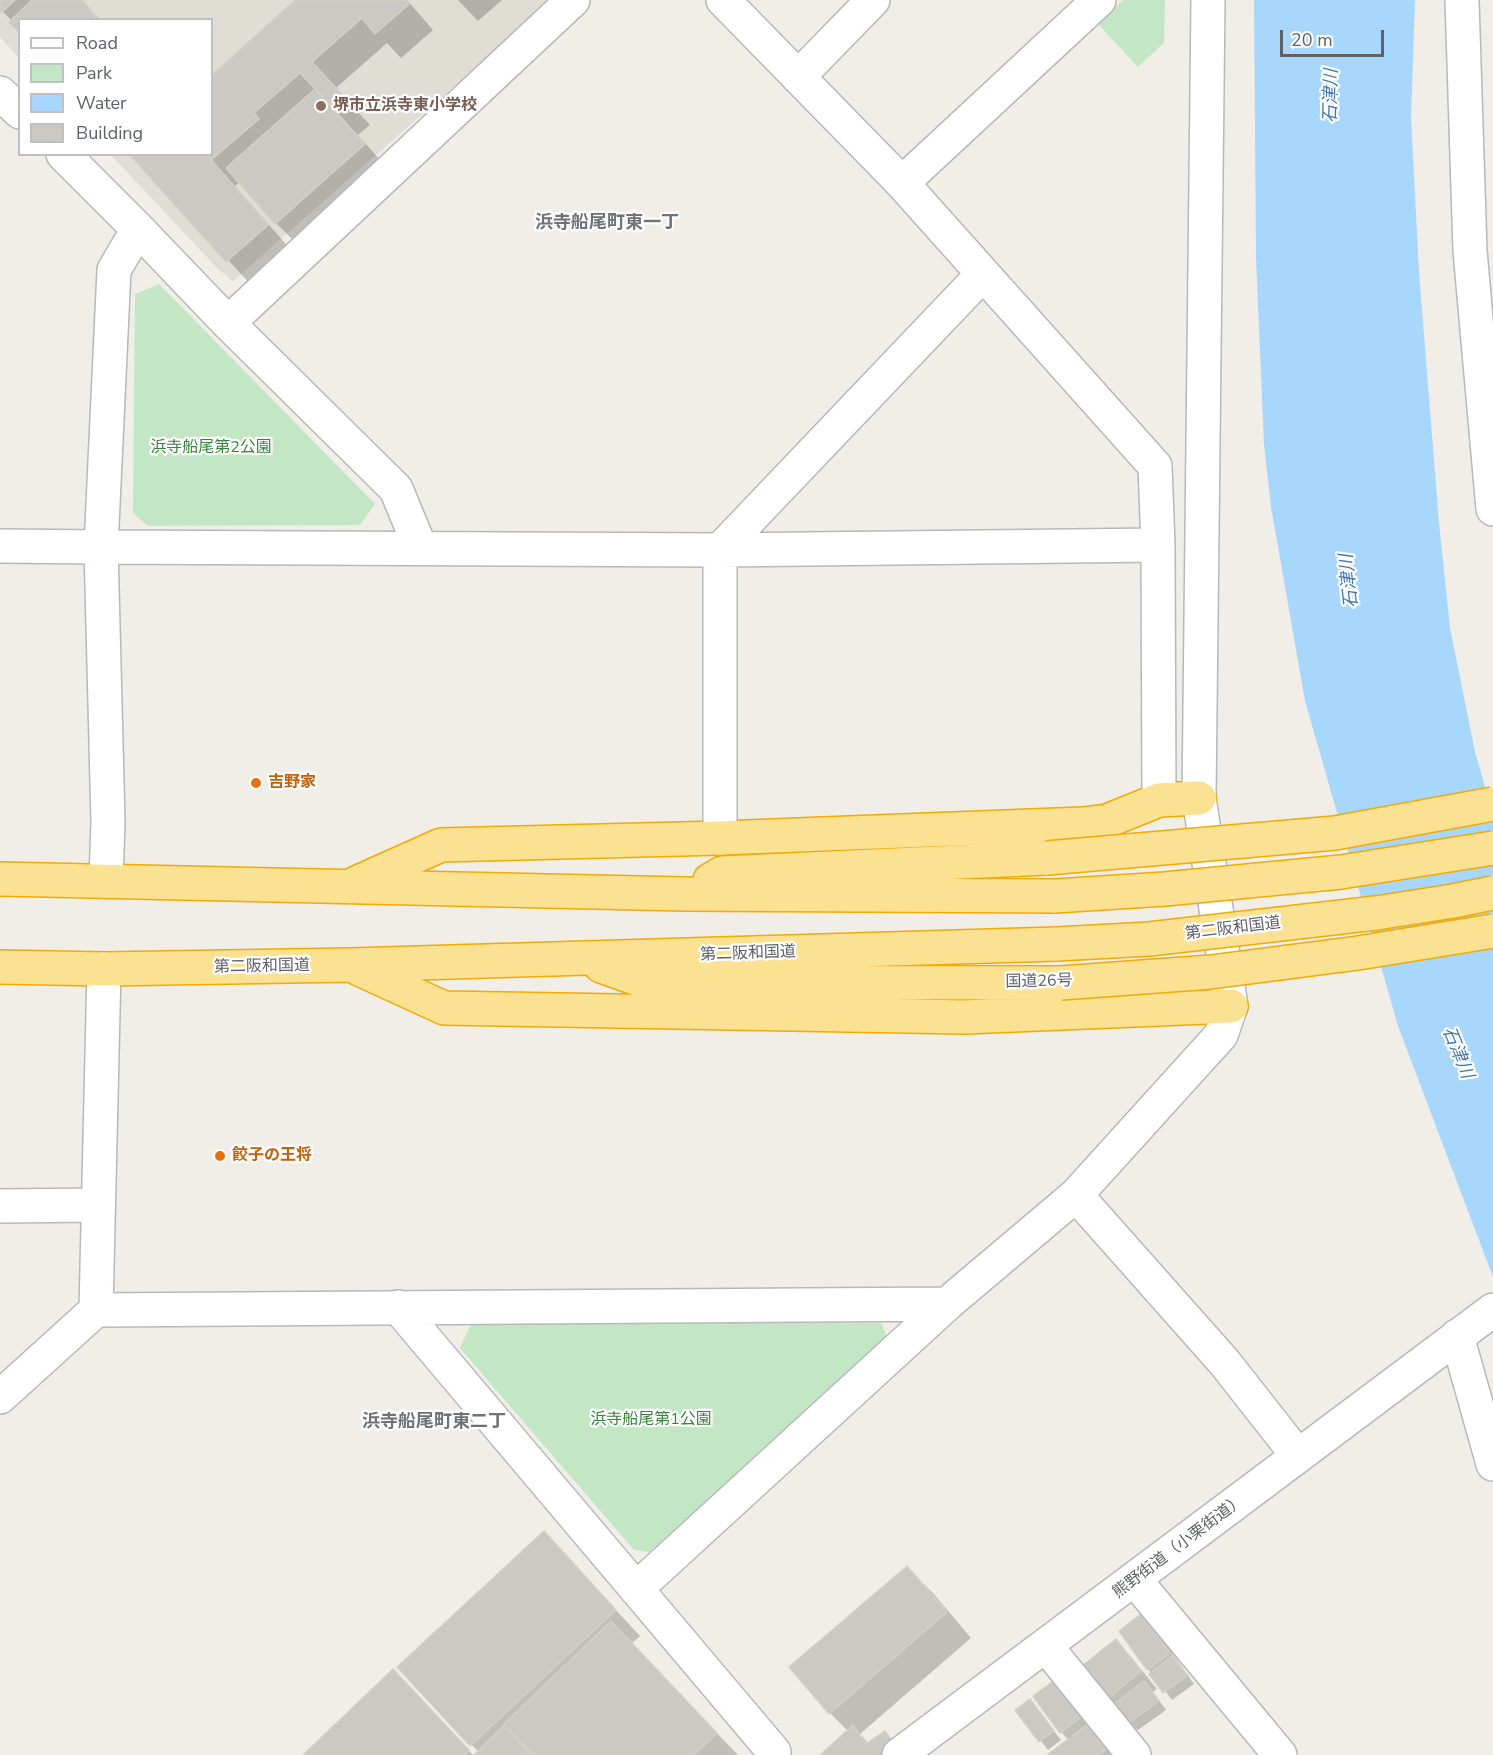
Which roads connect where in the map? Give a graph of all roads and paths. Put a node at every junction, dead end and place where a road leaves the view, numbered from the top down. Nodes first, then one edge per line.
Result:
1 (573, 0) edge
2 (723, 0) edge
3 (873, 0) edge
4 (1099, 0) edge
5 (1208, 0) edge
6 (1462, 0) edge
7 (798, 77) junction
8 (0, 93) edge
9 (18, 110) edge
10 (65, 156) edge
11 (902, 183) junction
12 (138, 229) junction
13 (983, 274) junction
14 (228, 323) junction
15 (1493, 509) edge
16 (1158, 545) junction
17 (0, 546) edge
18 (101, 547) junction
19 (420, 547) junction
20 (720, 550) junction
21 (1199, 798) junction
22 (1159, 800) junction
23 (1493, 804) edge
24 (720, 838) junction
25 (1493, 848) edge
26 (0, 879) edge
27 (106, 881) junction
28 (346, 888) junction
29 (1493, 893) edge
30 (685, 894) junction
31 (1493, 931) edge
32 (586, 960) junction
33 (351, 966) junction
34 (0, 967) edge
35 (104, 969) junction
36 (1231, 1006) junction
37 (1076, 1195) junction
38 (98, 1205) junction
39 (0, 1206) edge
40 (947, 1304) junction
41 (398, 1307) junction
42 (96, 1310) junction
43 (1475, 1322) edge
44 (0, 1397) edge
45 (1298, 1456) junction
46 (1493, 1464) edge
47 (1135, 1580) junction
48 (636, 1589) junction
49 (1046, 1646) junction
50 (774, 1752) dead end
51 (899, 1755) edge
52 (1134, 1755) edge
53 (1280, 1755) edge

1 - 14 street
2 - 7 street
3 - 7 street
4 - 11 street
5 - 21 street
6 - 15 street
7 - 11 street
8 - 9 street
10 - 12 street
11 - 13 street
12 - 14 street
12 - 18 street
13 - 16 street
13 - 20 street
14 - 19 street
16 - 20 street
16 - 22 street
17 - 18 street
18 - 19 street
18 - 27 street
19 - 20 street
20 - 24 street
21 - 22 highway
21 - 36 street
22 - 24 highway
23 - 30 highway, bridge
24 - 28 highway
25 - 30 highway, bridge
26 - 27 highway
27 - 28 highway
28 - 30 highway
29 - 32 highway, 第二阪和国道, bridge
31 - 32 highway, 国道26号, bridge
32 - 33 highway, 第二阪和国道
33 - 35 highway, 第二阪和国道
33 - 36 highway
34 - 35 highway, 第二阪和国道
35 - 38 street
36 - 37 street
37 - 40 street
37 - 45 street
38 - 39 street
38 - 42 street
40 - 41 street
40 - 48 street
41 - 42 street
41 - 48 street
42 - 44 street
43 - 45 street, 熊野街道（小栗街道）
43 - 46 street
45 - 47 street, 熊野街道（小栗街道）
47 - 49 street, 熊野街道（小栗街道）
47 - 53 street
48 - 50 street
49 - 51 street, 熊野街道（小栗街道）
49 - 52 street

